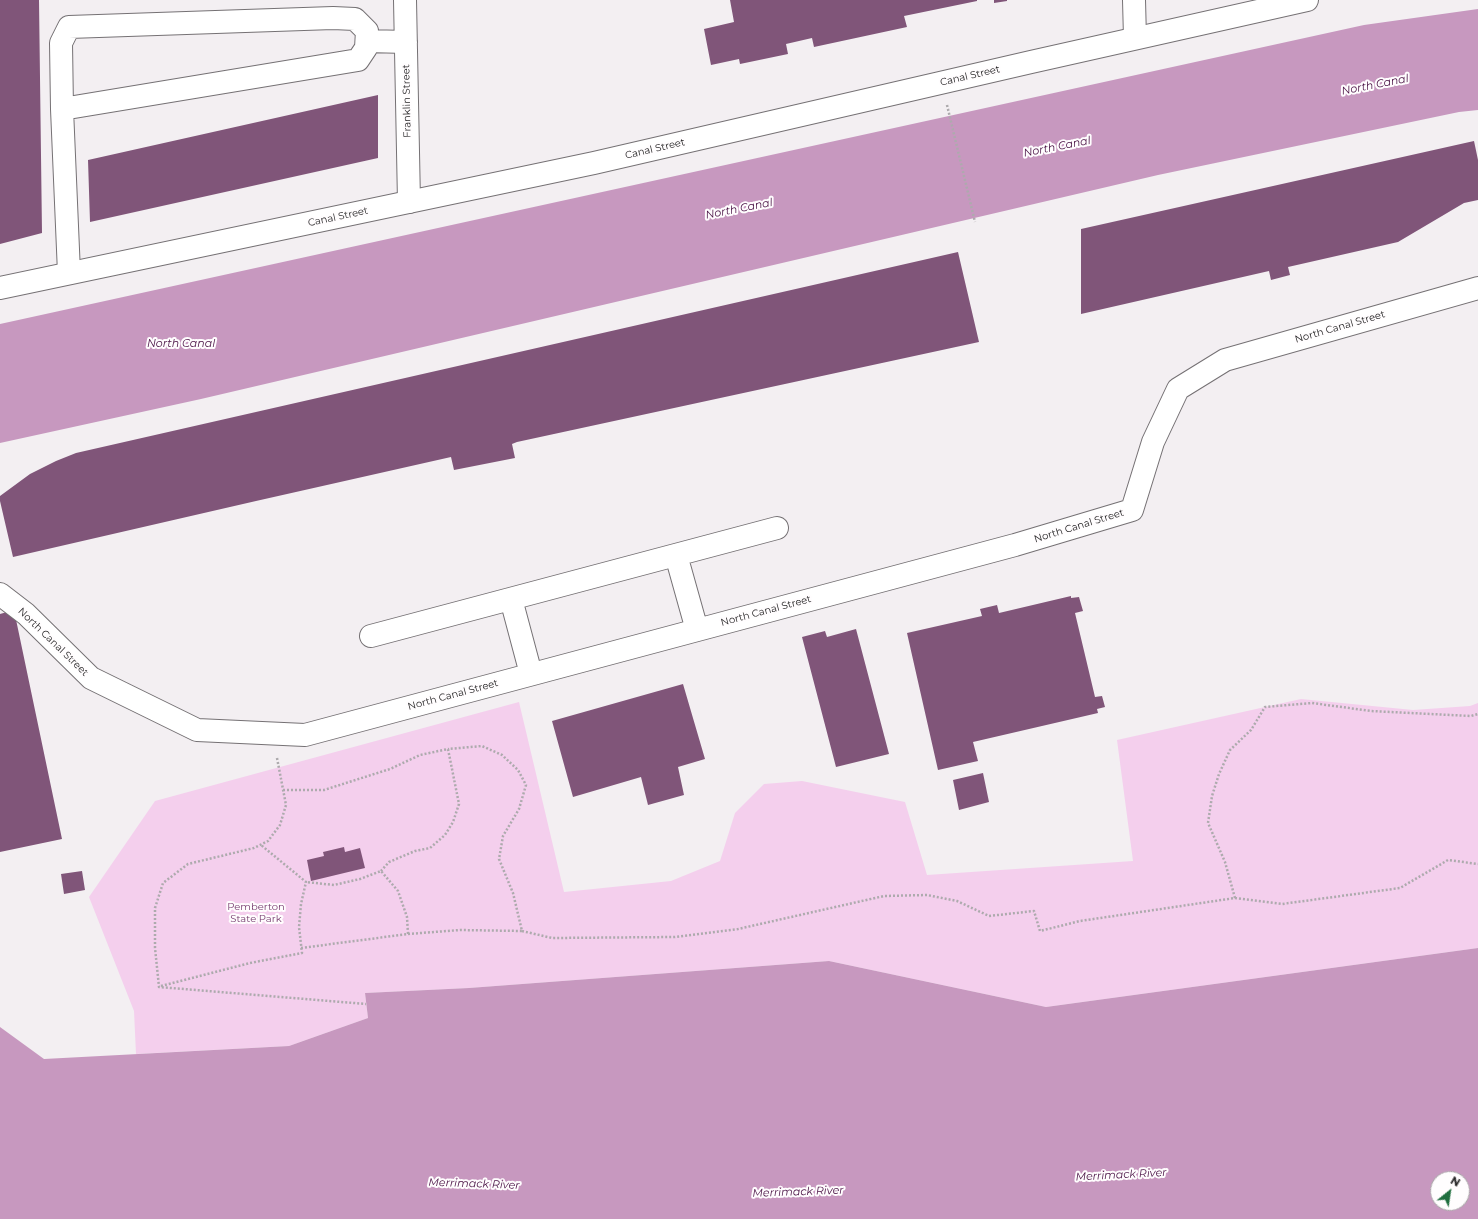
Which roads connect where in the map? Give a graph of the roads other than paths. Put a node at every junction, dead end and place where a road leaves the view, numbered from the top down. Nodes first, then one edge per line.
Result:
1 (405, 0) edge
2 (1134, 0) edge
3 (1307, 0) edge
4 (1135, 38) junction
5 (367, 41) junction
6 (406, 42) junction
7 (62, 109) junction
8 (409, 202) junction
9 (70, 273) junction
10 (0, 288) edge
11 (1478, 288) edge
12 (777, 528) dead end
13 (676, 555) junction
14 (0, 594) edge
15 (511, 599) junction
16 (697, 630) junction
17 (371, 636) dead end
18 (531, 674) junction

1 - 6 street, Franklin Street
2 - 4 street
3 - 4 street, Canal Street
4 - 8 street, Canal Street
5 - 6 street
5 - 7 street
5 - 7 street
6 - 8 street, Franklin Street
7 - 9 street
8 - 9 street, Canal Street
9 - 10 street, Canal Street
11 - 16 street, North Canal Street
12 - 13 street
13 - 15 street
13 - 16 street
14 - 18 street, North Canal Street
15 - 17 street
15 - 18 street
16 - 18 street, North Canal Street

